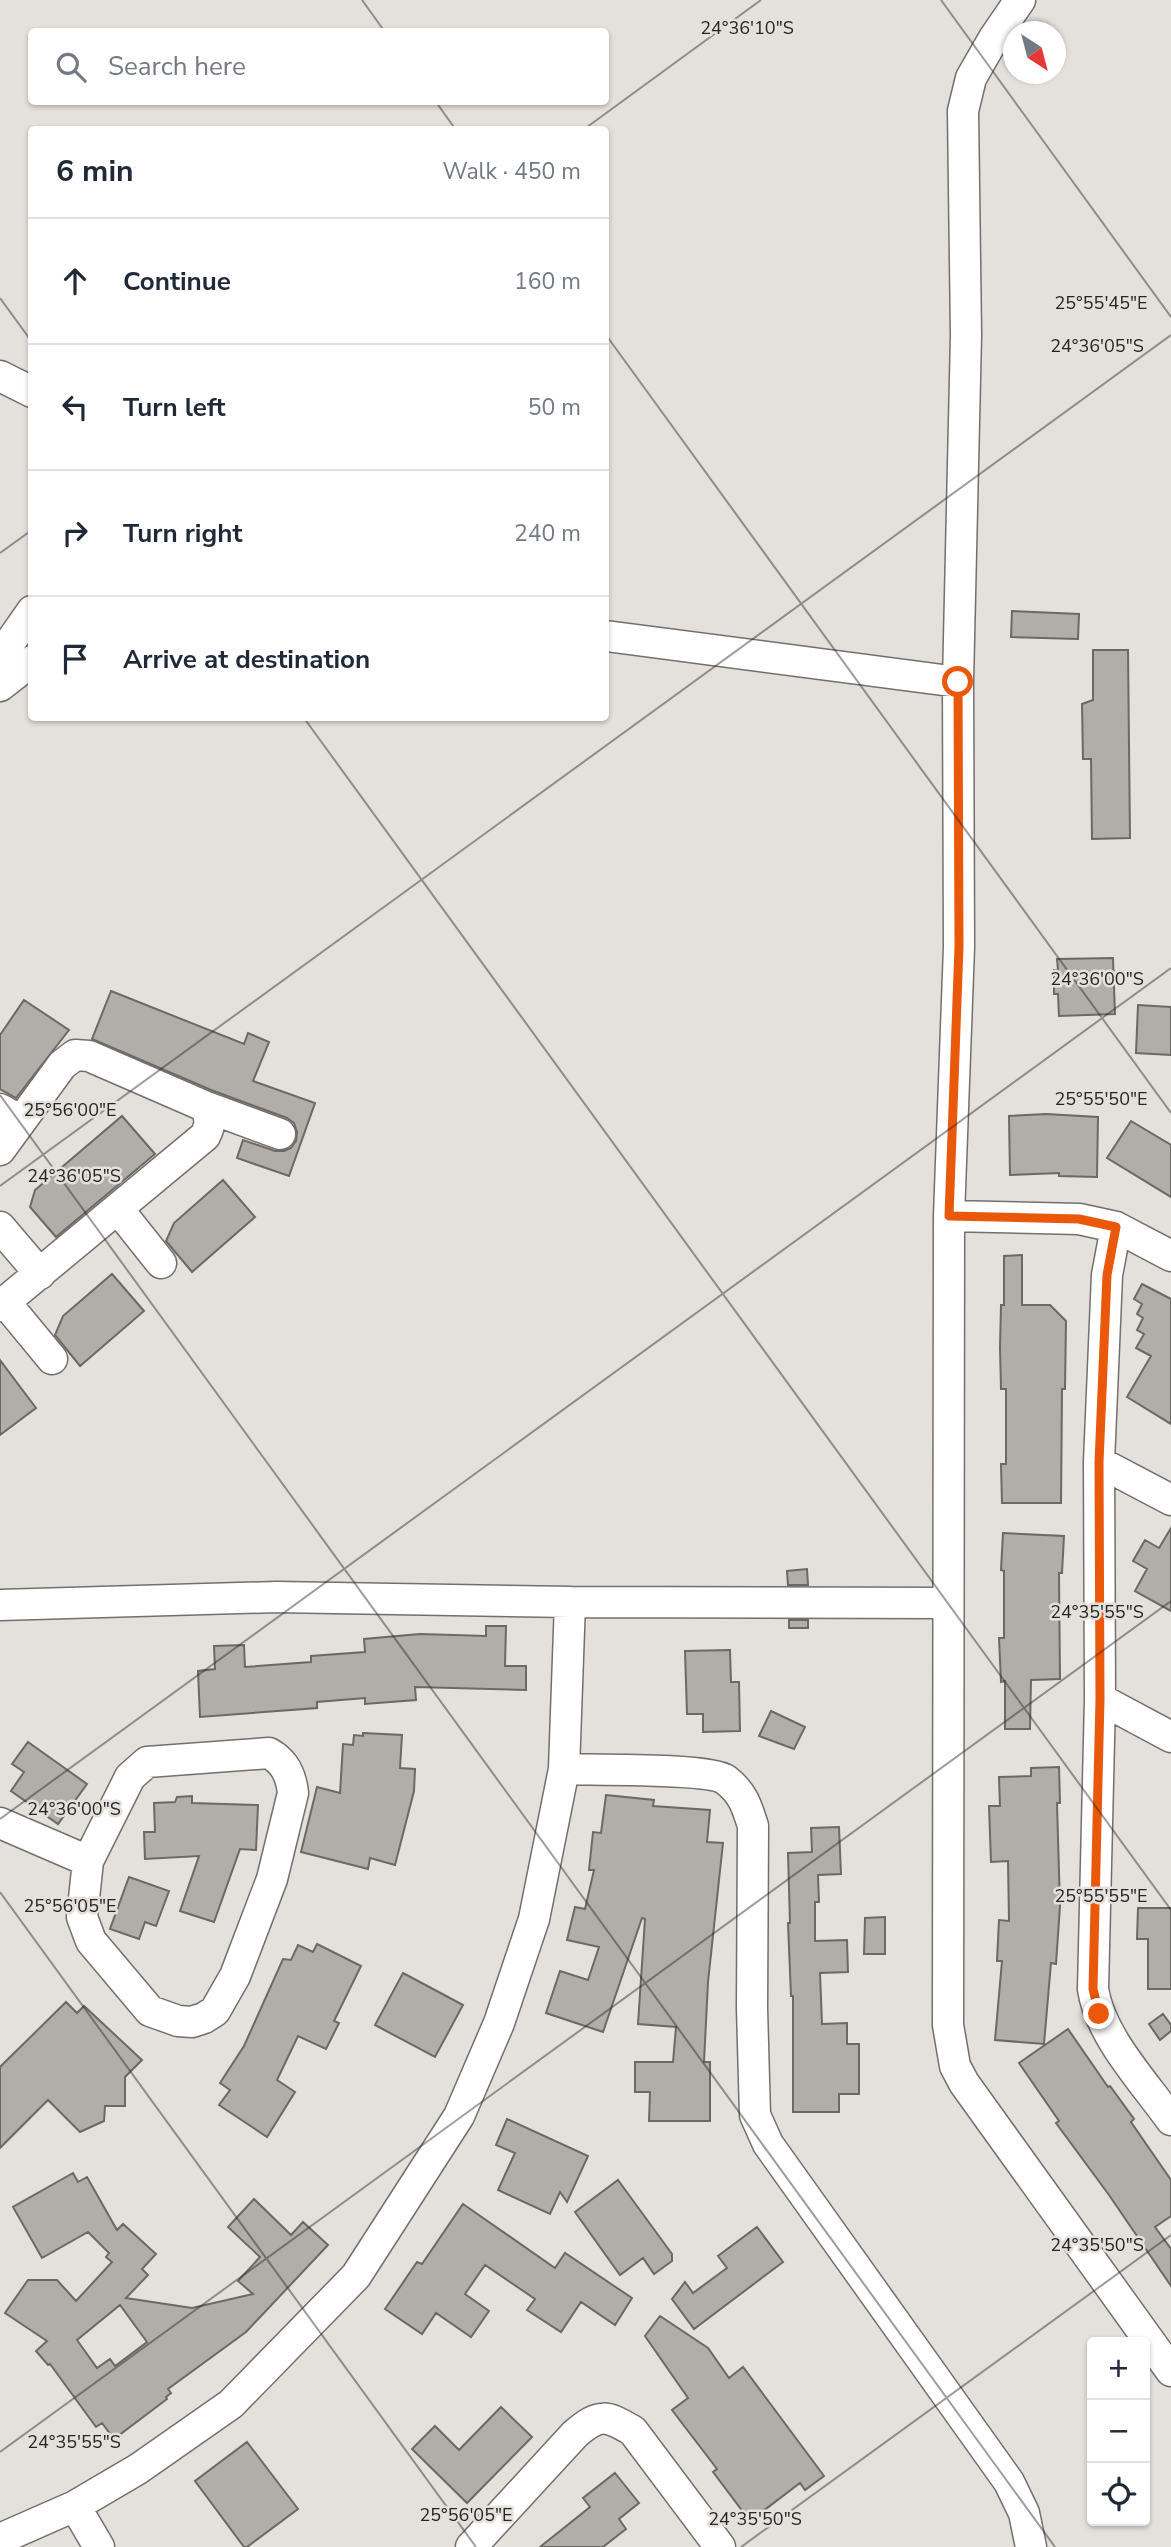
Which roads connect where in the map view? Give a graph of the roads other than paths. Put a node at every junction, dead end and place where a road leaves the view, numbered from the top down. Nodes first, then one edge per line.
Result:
1 (1020, 0) edge
2 (0, 376) edge
3 (28, 390) edge
4 (28, 617) edge
5 (609, 636) edge
6 (0, 652) edge
7 (28, 664) edge
8 (958, 682) junction
9 (0, 686) edge
10 (204, 1106) junction
11 (10, 1115) edge
12 (280, 1134) dead end
13 (0, 1150) edge
14 (118, 1209) junction
15 (949, 1216) junction
16 (0, 1227) edge
17 (1116, 1227) junction
18 (1171, 1256) edge
19 (161, 1263) dead end
20 (40, 1273) junction
21 (3, 1304) edge
22 (52, 1359) dead end
23 (1099, 1462) junction
24 (1171, 1500) edge
25 (570, 1602) junction
26 (947, 1603) junction
27 (0, 1605) edge
28 (1100, 1699) junction
29 (1171, 1737) edge
30 (564, 1769) junction
31 (0, 1823) edge
32 (88, 1861) junction
33 (1171, 2120) edge
34 (1171, 2371) edge
35 (75, 2505) junction
36 (0, 2539) edge
37 (99, 2547) edge
38 (471, 2547) edge
39 (720, 2547) edge
40 (1031, 2547) edge

1 - 8 street
2 - 3 street
4 - 6 street
5 - 8 street
7 - 9 street
8 - 15 street
10 - 11 street
10 - 12 street
10 - 14 street
11 - 13 street
14 - 19 street
14 - 20 street
15 - 17 street
15 - 26 street
16 - 20 street
17 - 18 street
17 - 23 street
20 - 21 street
21 - 22 street
23 - 24 street
23 - 28 street
25 - 26 street
25 - 27 street
25 - 30 street
26 - 34 street
28 - 29 street
28 - 33 street
30 - 35 street
30 - 40 street
31 - 32 street
32 - 32 street
35 - 36 street
35 - 37 street
38 - 39 street

